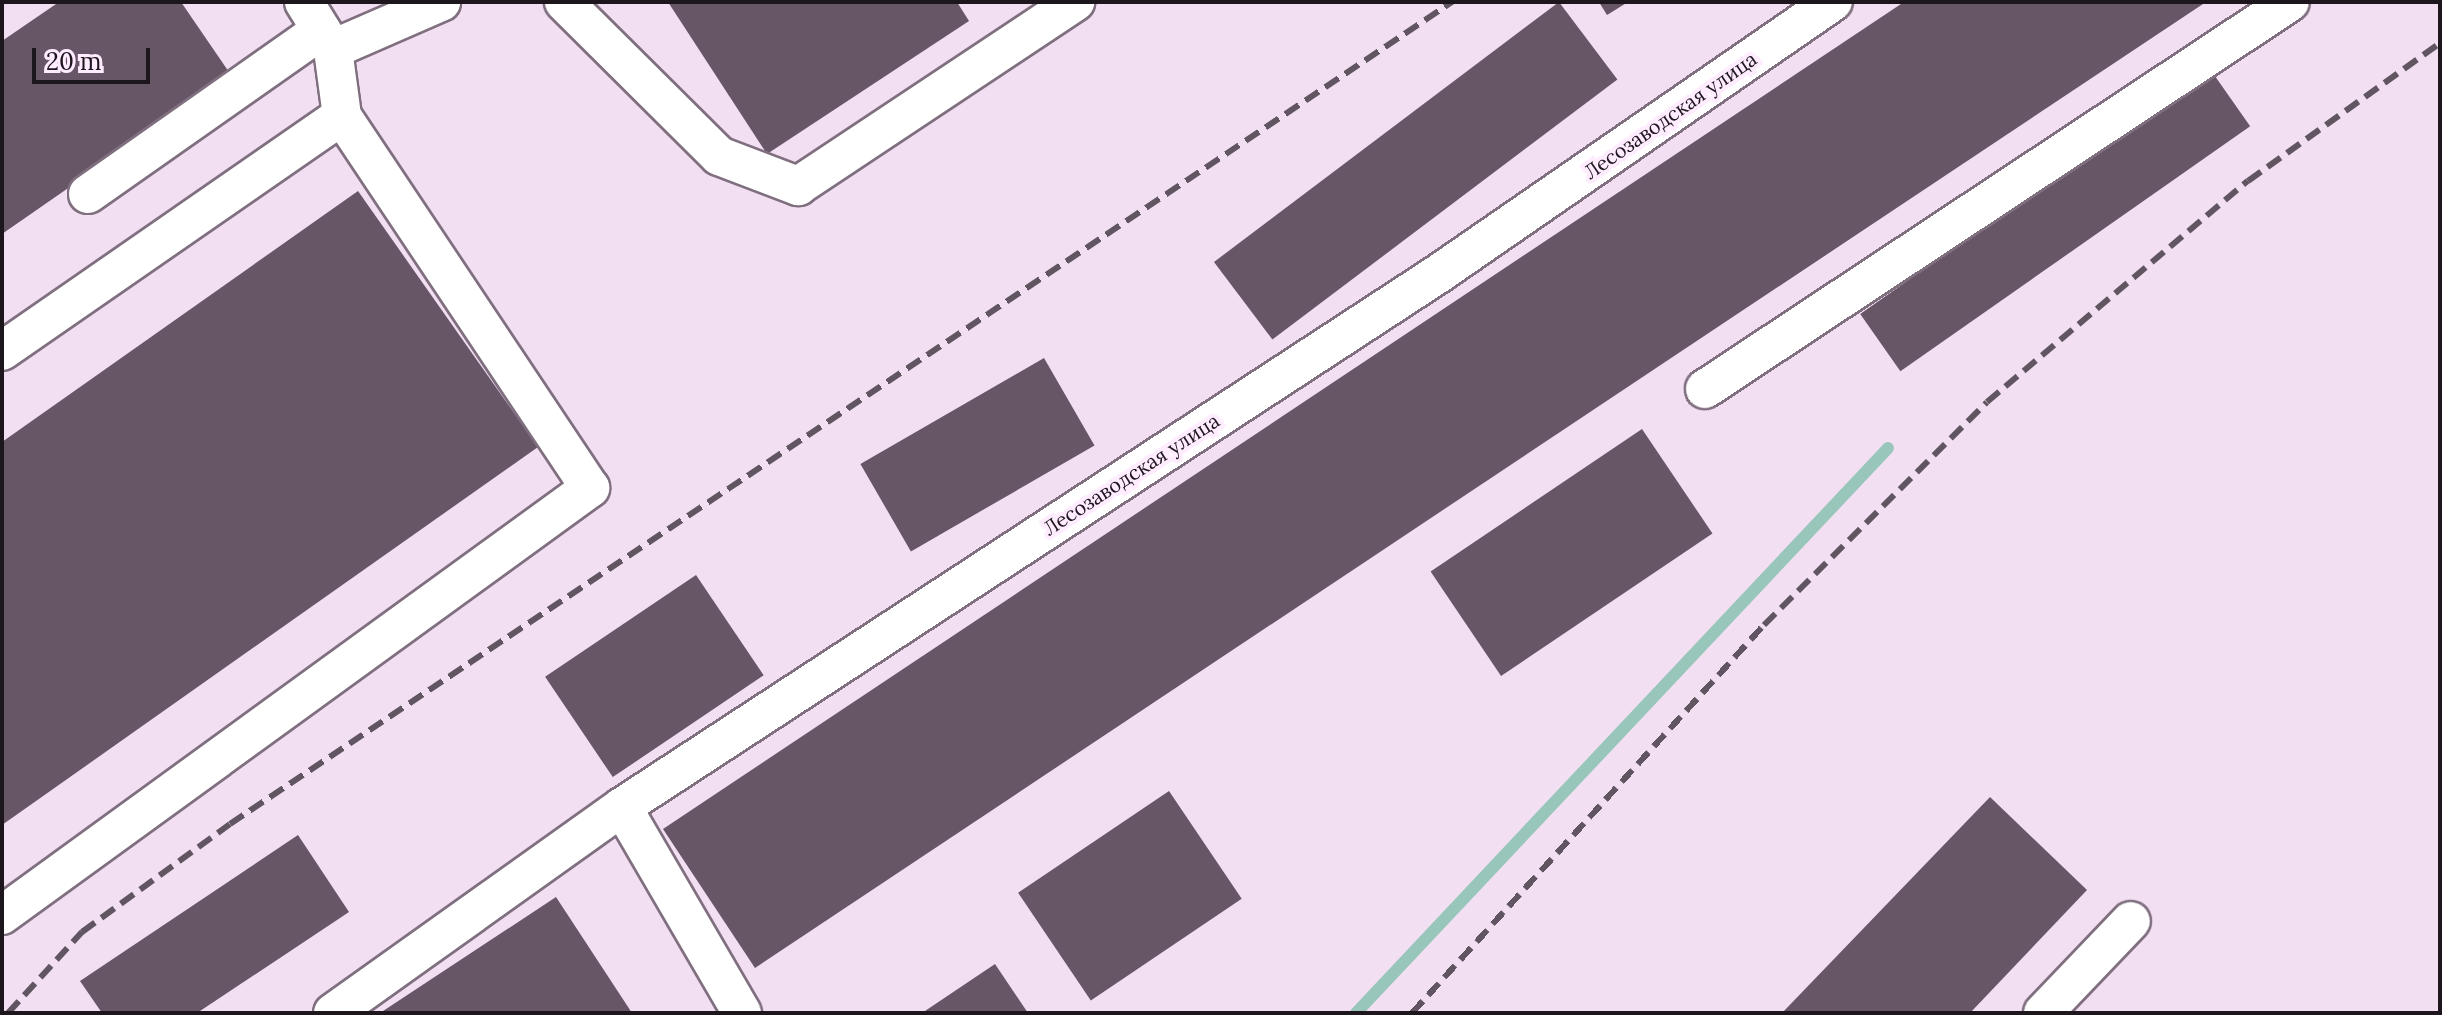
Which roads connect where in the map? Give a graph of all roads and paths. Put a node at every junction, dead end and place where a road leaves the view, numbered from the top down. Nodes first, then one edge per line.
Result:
1 (441, 2) edge
2 (564, 2) edge
3 (1075, 2) edge
4 (1833, 2) edge
5 (2290, 2) edge
6 (319, 27) edge
7 (342, 116) junction
8 (88, 194) dead end
9 (2, 351) edge
10 (1705, 389) dead end
11 (622, 807) junction
12 (2, 915) edge
13 (2131, 921) dead end
14 (333, 1013) edge
15 (742, 1013) edge
16 (2043, 1013) edge

1 - 6 lane
2 - 3 lane
4 - 11 lane, Лесозаводская улица
5 - 10 lane
6 - 7 lane
6 - 8 lane
7 - 9 lane
7 - 12 lane
11 - 14 lane, Лесозаводская улица
11 - 15 lane
13 - 16 lane

